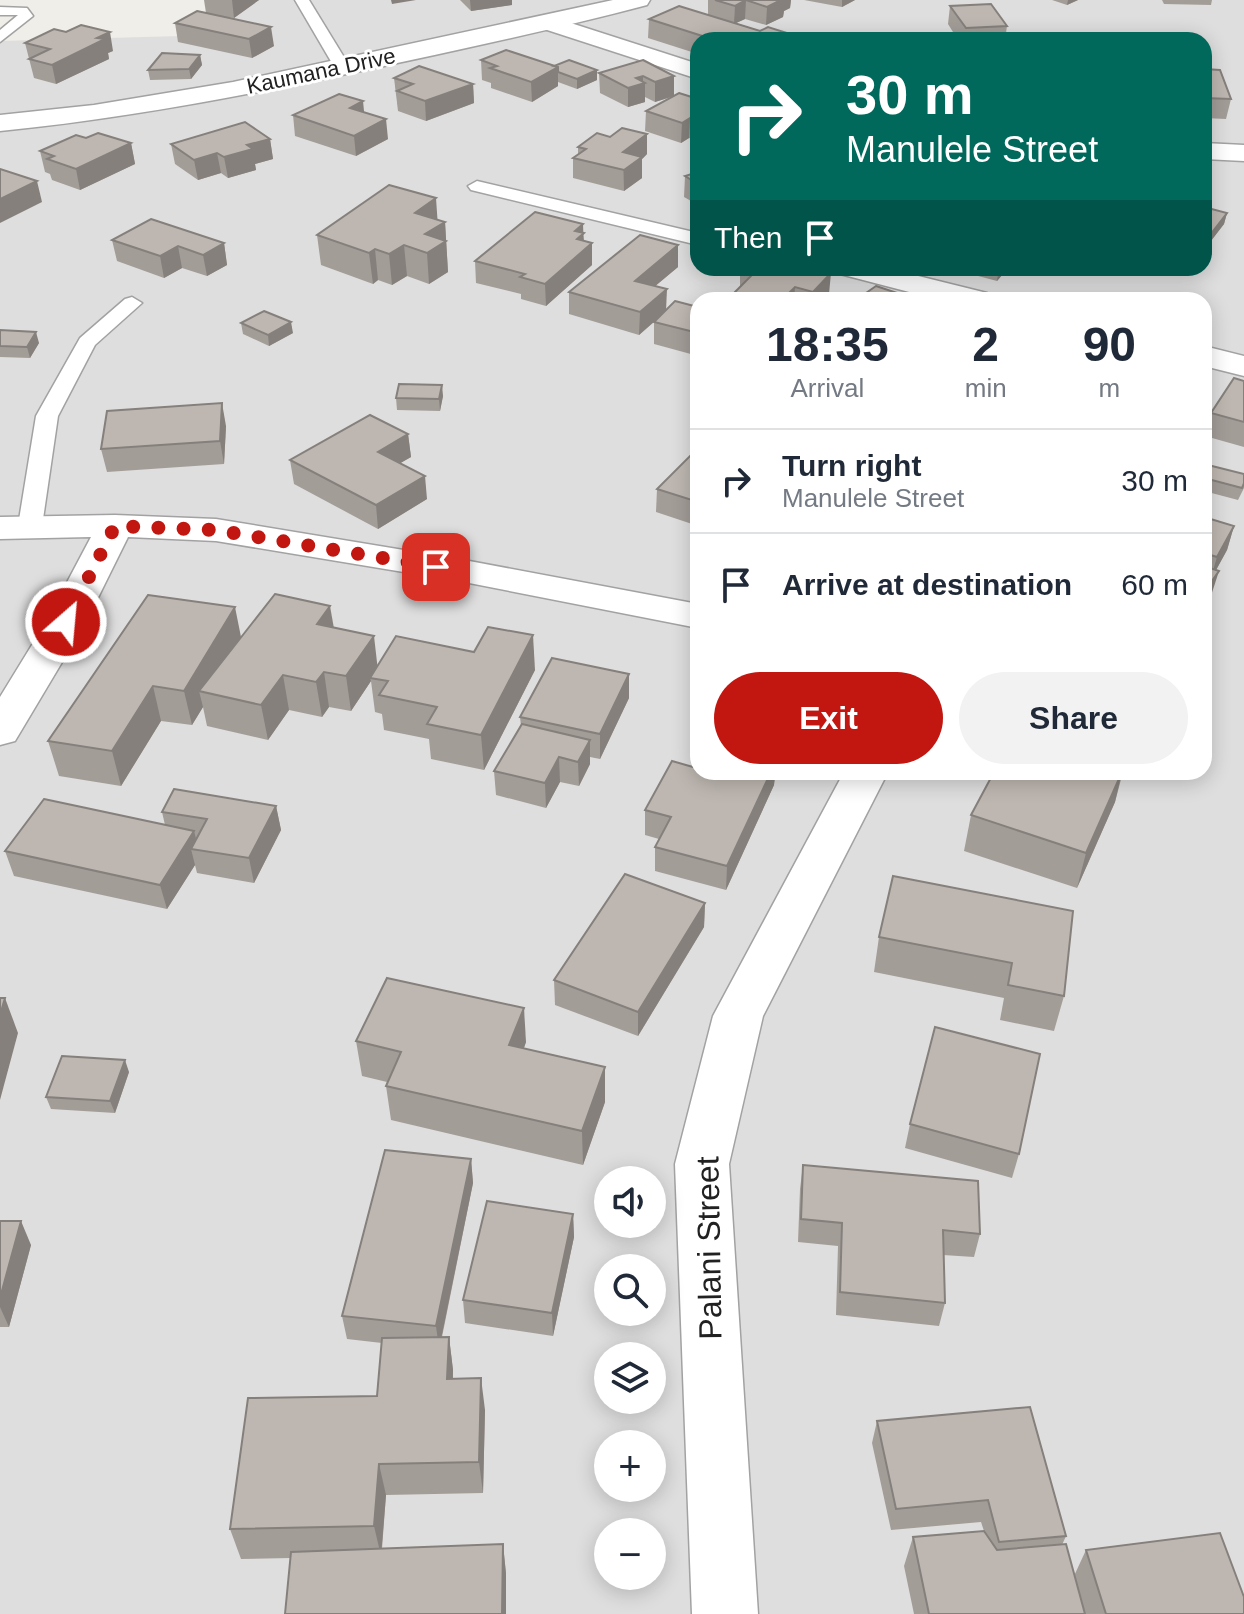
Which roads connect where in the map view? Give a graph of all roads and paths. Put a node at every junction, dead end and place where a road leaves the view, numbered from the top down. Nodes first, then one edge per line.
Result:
1 (302, 0) edge
2 (639, 0) edge
3 (0, 11) edge
4 (549, 23) junction
5 (0, 37) edge
6 (342, 67) junction
7 (690, 69) edge
8 (0, 123) edge
9 (1212, 151) edge
10 (1244, 153) edge
11 (477, 186) dead end
12 (690, 237) edge
13 (882, 276) edge
14 (945, 292) edge
15 (132, 303) dead end
16 (1212, 358) edge
17 (1244, 366) edge
18 (115, 526) junction
19 (15, 527) edge
20 (690, 614) edge
21 (0, 731) edge
22 (862, 780) edge
23 (725, 1614) edge

1 - 6 lane
2 - 4 street, Kaumana Drive
3 - 5 lane
4 - 6 street, Kaumana Drive
4 - 7 street
6 - 8 street, Kaumana Drive
9 - 10 street
11 - 12 lane
13 - 14 street
15 - 19 lane
16 - 17 street
18 - 19 street
18 - 20 street
18 - 21 street
22 - 23 street, Palani Street

